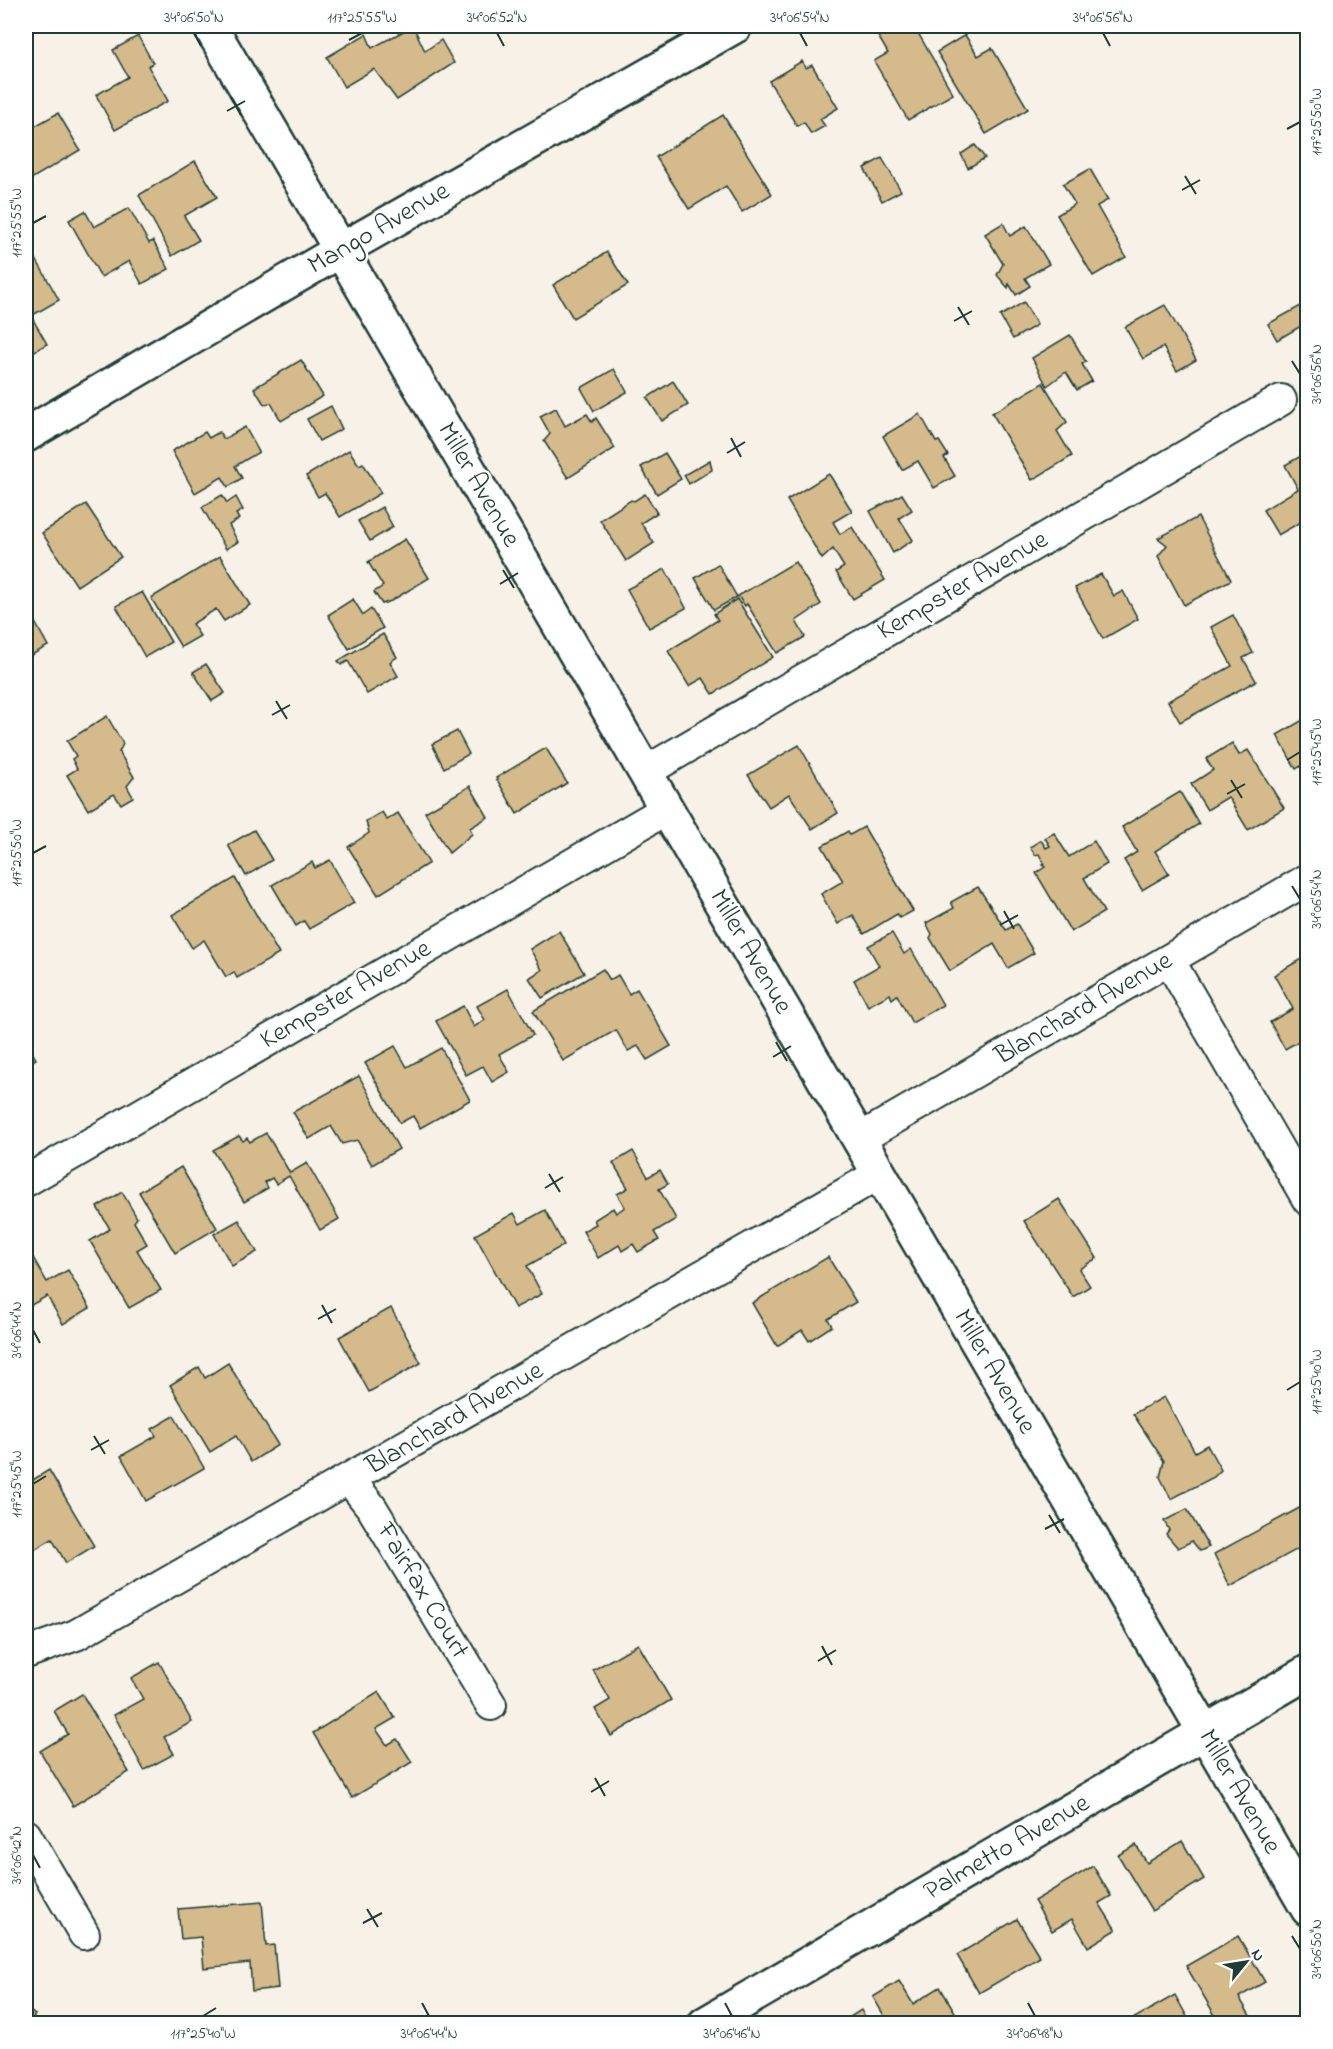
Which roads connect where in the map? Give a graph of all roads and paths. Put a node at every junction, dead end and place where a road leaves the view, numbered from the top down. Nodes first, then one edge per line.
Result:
1 (210, 26) edge
2 (735, 26) edge
3 (341, 250) junction
4 (1281, 400) dead end
5 (26, 435) edge
6 (645, 772) junction
7 (667, 809) junction
8 (1308, 879) edge
9 (1169, 960) junction
10 (859, 1139) junction
11 (879, 1174) junction
12 (26, 1181) edge
13 (1308, 1200) edge
14 (350, 1480) junction
15 (26, 1653) edge
16 (1308, 1672) edge
17 (491, 1705) dead end
18 (1204, 1732) junction
19 (26, 1835) edge
20 (1308, 1909) edge
21 (84, 1934) dead end
22 (705, 2024) edge

1 - 3 street, Miller Avenue
2 - 3 street, Mango Avenue
3 - 5 street, Mango Avenue
3 - 6 street, Miller Avenue
4 - 6 street, Kempster Avenue
6 - 7 street, Miller Avenue
7 - 10 street, Miller Avenue
7 - 12 street, Kempster Avenue
8 - 9 street, Blanchard Avenue
9 - 10 street, Blanchard Avenue
9 - 13 street
10 - 11 street, Miller Avenue
11 - 14 street, Blanchard Avenue
11 - 18 street, Miller Avenue
14 - 15 street, Blanchard Avenue
14 - 17 street, Fairfax Court
16 - 18 street, Palmetto Avenue
18 - 20 street, Miller Avenue
18 - 22 street, Palmetto Avenue
19 - 21 street

